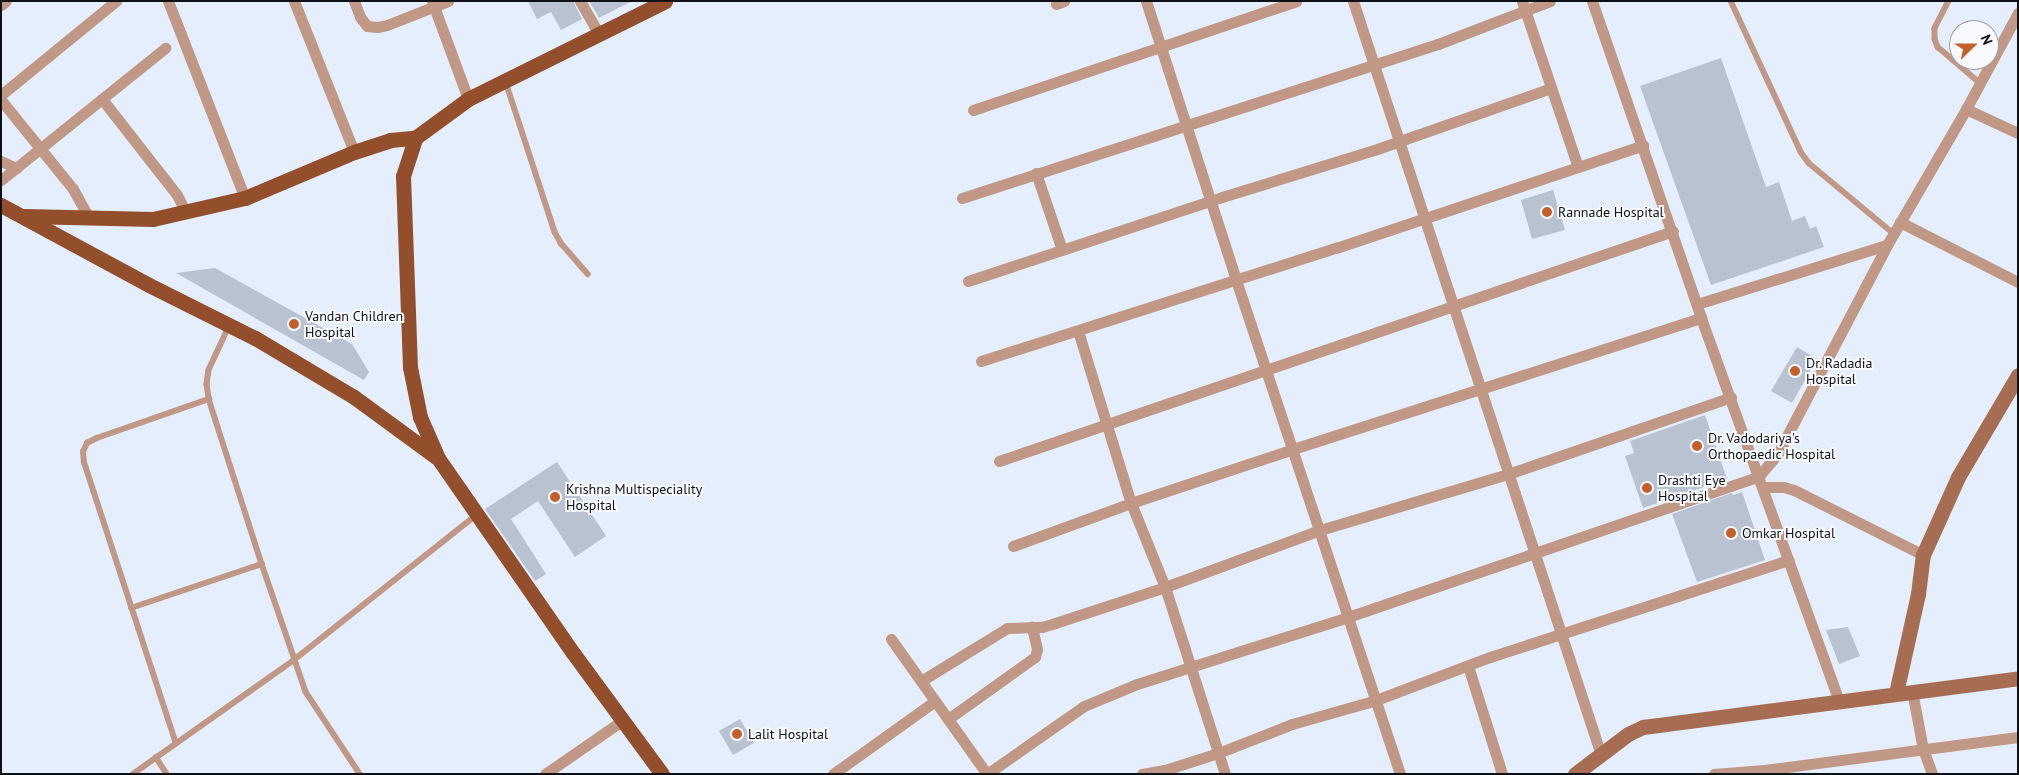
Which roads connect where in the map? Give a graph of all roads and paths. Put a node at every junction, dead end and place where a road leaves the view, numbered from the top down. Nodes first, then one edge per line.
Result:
1 (6, 1) edge
2 (116, 1) edge
3 (168, 1) edge
4 (294, 1) edge
5 (354, 1) edge
6 (448, 1) edge
7 (580, 1) edge
8 (665, 1) edge
9 (1146, 1) edge
10 (1296, 1) edge
11 (1353, 1) edge
12 (1550, 1) edge
13 (1592, 1) edge
14 (1731, 1) edge
15 (1948, 1) edge
16 (433, 4) edge
17 (1, 5) edge
18 (1524, 6) edge
19 (2018, 13) edge
20 (599, 34) junction
21 (1161, 45) junction
22 (165, 48) dead end
23 (1375, 65) junction
24 (505, 80) junction
25 (1980, 84) junction
26 (1551, 88) junction
27 (1, 95) edge
28 (468, 98) junction
29 (102, 99) junction
30 (1, 100) edge
31 (1966, 108) junction
32 (972, 110) dead end
33 (1185, 125) junction
34 (2018, 133) edge
35 (415, 138) junction
36 (1399, 142) junction
37 (1643, 145) junction
38 (40, 148) junction
39 (354, 152) junction
40 (1, 162) edge
41 (1578, 167) junction
42 (16, 168) junction
43 (1036, 173) junction
44 (1, 180) edge
45 (245, 198) junction
46 (962, 198) dead end
47 (1211, 201) junction
48 (1, 205) edge
49 (185, 211) junction
50 (23, 216) junction
51 (89, 218) junction
52 (1423, 218) junction
53 (1900, 222) junction
54 (1673, 232) junction
55 (1893, 233) junction
56 (1887, 245) junction
57 (1062, 250) junction
58 (588, 274) dead end
59 (1236, 280) junction
60 (968, 281) dead end
61 (2018, 282) edge
62 (1697, 304) junction
63 (1452, 305) junction
64 (1702, 318) junction
65 (230, 325) junction
66 (1078, 331) junction
67 (981, 361) dead end
68 (1266, 369) junction
69 (2018, 375) edge
70 (1480, 390) junction
71 (1731, 397) junction
72 (209, 399) junction
73 (1108, 423) junction
74 (1292, 449) junction
75 (438, 458) junction
76 (999, 461) dead end
77 (1508, 474) junction
78 (1761, 481) junction
79 (1131, 503) junction
80 (476, 515) junction
81 (1320, 530) junction
82 (1014, 546) dead end
83 (1534, 551) junction
84 (1923, 555) junction
85 (1789, 560) junction
86 (262, 564) junction
87 (1165, 588) junction
88 (132, 608) junction
89 (1348, 617) junction
90 (1032, 627) junction
91 (1561, 635) junction
92 (891, 639) dead end
93 (294, 660) junction
94 (1468, 666) junction
95 (1190, 668) junction
96 (2018, 678) edge
97 (921, 681) junction
98 (1912, 691) junction
99 (1896, 693) junction
100 (1376, 700) junction
101 (935, 701) junction
102 (1839, 701) junction
103 (948, 719) junction
104 (623, 720) junction
105 (2018, 737) edge
106 (176, 744) junction
107 (1923, 749) junction
108 (1218, 753) junction
109 (1601, 754) junction
110 (156, 757) junction
111 (846, 770) edge
112 (1765, 772) edge
113 (133, 774) edge
114 (167, 774) edge
115 (360, 774) edge
116 (545, 774) edge
117 (662, 774) edge
118 (833, 774) edge
119 (1142, 774) edge
120 (1225, 774) edge
121 (1400, 774) edge
122 (1502, 774) edge
123 (1575, 774) edge
124 (1714, 774) edge
125 (1932, 774) edge

1 - 17 street
2 - 27 street
3 - 45 street
4 - 39 street
5 - 16 street
6 - 16 street
7 - 20 street
8 - 20 main road
9 - 21 street
10 - 21 street
11 - 23 street
12 - 18 street
13 - 37 street
14 - 55 lane
15 - 25 lane
16 - 28 street
18 - 23 street
18 - 26 street
19 - 25 street
20 - 24 main road
21 - 32 street
21 - 33 street
22 - 29 street
23 - 33 street
23 - 36 street
24 - 28 main road
24 - 58 lane
25 - 31 street
26 - 36 street
26 - 41 street
28 - 35 main road
29 - 38 street
29 - 49 street
30 - 38 street
31 - 34 street
31 - 53 street
33 - 43 street
33 - 47 street
35 - 39 main road
35 - 75 main road
36 - 47 street
36 - 52 street
37 - 41 street
37 - 54 street
38 - 42 street
38 - 51 street
39 - 45 main road
40 - 42 street
41 - 52 street
42 - 44 street
43 - 46 street
43 - 57 street
45 - 49 main road
47 - 57 street
47 - 59 street
48 - 50 main road
49 - 51 main road
50 - 51 main road
50 - 65 main road
52 - 59 street
52 - 63 street
53 - 55 street
53 - 61 street
54 - 62 street
54 - 63 street
55 - 56 street
56 - 62 street
56 - 78 street
57 - 60 street
59 - 66 street
59 - 68 street
62 - 64 street
63 - 68 street
63 - 70 street
64 - 70 street
64 - 71 street
65 - 72 lane
65 - 75 main road
66 - 67 street
66 - 73 street
68 - 73 street
68 - 74 street
69 - 84 street
70 - 74 street
70 - 77 street
71 - 77 street
71 - 78 street
72 - 86 lane
72 - 88 lane
73 - 76 street
73 - 79 street
74 - 79 street
74 - 81 street
75 - 80 main road
77 - 81 street
77 - 83 street
78 - 83 street
78 - 84 street
78 - 85 street
79 - 82 street
79 - 87 street
80 - 93 lane
80 - 104 main road
81 - 87 street
81 - 89 street
83 - 89 street
83 - 91 street
84 - 99 street
85 - 91 street
85 - 102 street
86 - 88 lane
86 - 93 lane
87 - 90 street
87 - 95 street
88 - 106 lane
89 - 95 street
89 - 100 street
90 - 97 street
90 - 103 street
91 - 94 street
91 - 109 street
92 - 97 street
93 - 106 lane
93 - 115 lane
94 - 100 street
94 - 122 street
95 - 103 street
95 - 108 street
96 - 98 street
97 - 101 street
98 - 99 street
98 - 107 street
99 - 102 street
100 - 108 street
100 - 121 street
101 - 103 street
101 - 111 street
102 - 109 street
104 - 116 street
104 - 117 main road
105 - 107 street
106 - 110 lane
107 - 112 street
107 - 125 street
108 - 119 street
108 - 120 street
109 - 123 street
110 - 113 lane
110 - 114 lane
111 - 118 street
112 - 124 street

